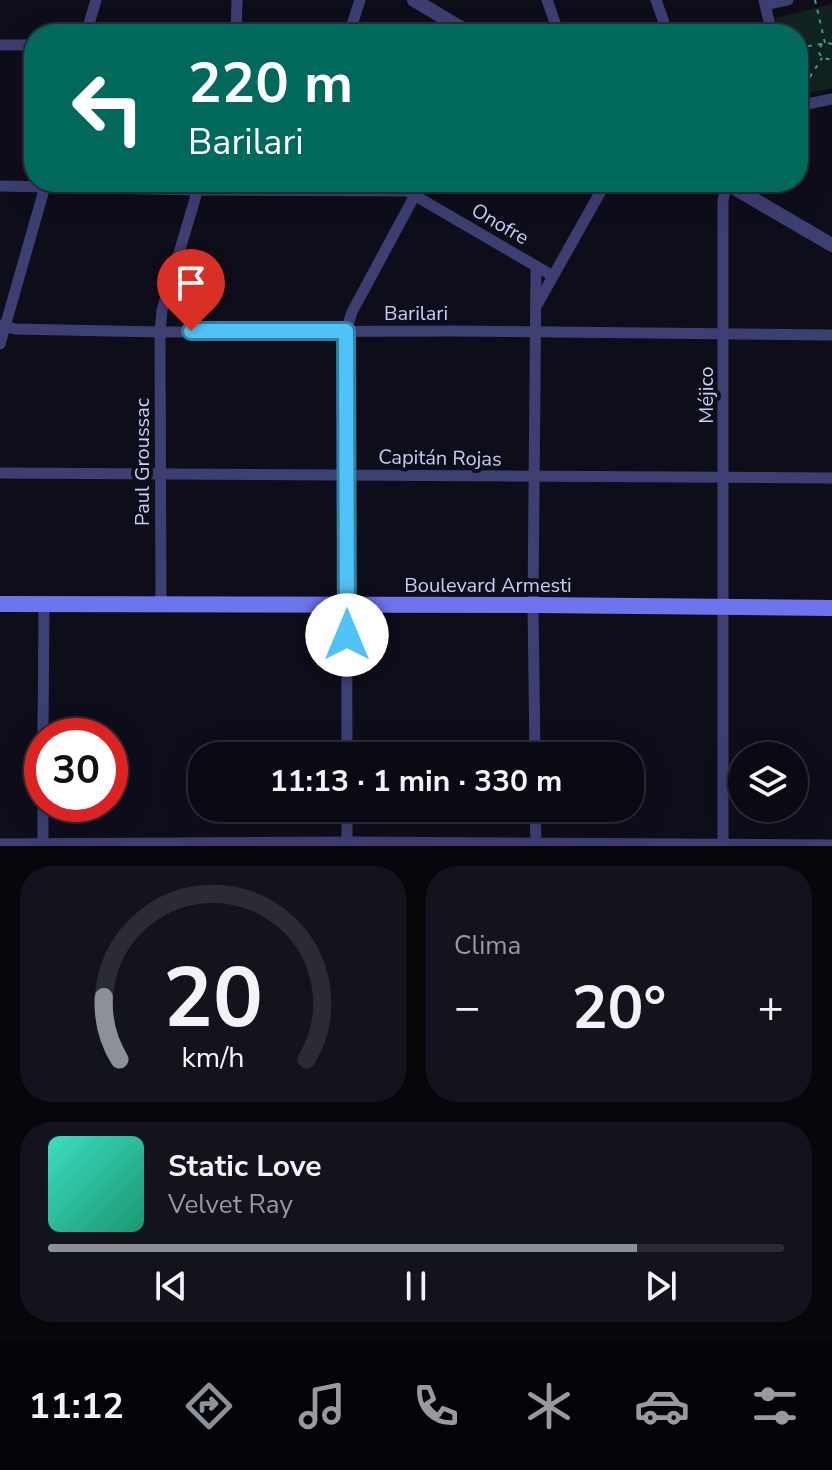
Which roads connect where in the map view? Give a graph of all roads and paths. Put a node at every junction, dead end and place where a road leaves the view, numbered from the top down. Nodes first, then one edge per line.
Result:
1 (96, 0) edge
2 (237, 0) edge
3 (360, 0) edge
4 (414, 0) edge
5 (547, 0) edge
6 (656, 0) edge
7 (788, 0) edge
8 (815, 0) edge
9 (764, 3) edge
10 (89, 24) edge
11 (236, 24) edge
12 (352, 24) edge
13 (454, 24) edge
14 (555, 24) edge
15 (664, 24) edge
16 (769, 24) edge
17 (828, 43) edge
18 (0, 45) edge
19 (24, 45) edge
20 (808, 46) edge
21 (822, 58) junction
22 (832, 58) edge
23 (808, 80) edge
24 (832, 99) edge
25 (808, 104) edge
26 (24, 185) edge
27 (0, 186) edge
28 (43, 192) edge
29 (197, 192) edge
30 (404, 192) edge
31 (417, 192) edge
32 (600, 192) edge
33 (724, 192) edge
34 (741, 192) edge
35 (415, 195) junction
36 (832, 245) edge
37 (536, 266) junction
38 (553, 276) junction
39 (535, 307) junction
40 (2, 326) edge
41 (346, 331) junction
42 (160, 332) junction
43 (535, 333) junction
44 (724, 335) junction
45 (832, 335) edge
46 (0, 344) edge
47 (0, 473) edge
48 (347, 474) junction
49 (159, 475) junction
50 (535, 477) junction
51 (724, 477) junction
52 (832, 478) edge
53 (161, 603) junction
54 (0, 604) edge
55 (44, 604) junction
56 (347, 605) junction
57 (533, 605) junction
58 (724, 606) junction
59 (832, 608) edge
60 (43, 718) edge
61 (347, 742) edge
62 (535, 742) edge
63 (43, 822) edge
64 (347, 822) edge
65 (535, 822) edge
66 (0, 844) edge
67 (347, 844) edge
68 (43, 845) edge
69 (159, 845) edge
70 (536, 845) edge
71 (723, 845) edge
72 (832, 845) edge

1 - 10 street
2 - 11 street
3 - 12 street
4 - 13 street
5 - 14 street
6 - 15 street
7 - 9 street
8 - 17 path
9 - 16 street
17 - 20 path
17 - 21 path
18 - 19 street
21 - 22 path
21 - 23 path
24 - 25 street
26 - 27 street, Onofre
28 - 40 street
29 - 42 street, Paul Groussac
30 - 35 street, Onofre
31 - 35 street
32 - 38 street
33 - 44 street, Méjico
34 - 36 street
35 - 37 street, Onofre
35 - 41 street
37 - 38 street, Onofre
37 - 39 street
38 - 39 street
39 - 43 street
40 - 42 street, Barilari
40 - 46 street
41 - 42 street, Barilari
41 - 43 street, Barilari
41 - 48 street
42 - 49 street, Paul Groussac
43 - 44 street, Barilari
43 - 50 street
44 - 45 street, Barilari
44 - 51 street, Méjico
47 - 49 street, Capitán Rojas
48 - 49 street, Capitán Rojas
48 - 50 street, Capitán Rojas
48 - 56 street
49 - 53 street, Paul Groussac
50 - 51 street, Capitán Rojas
50 - 57 street
51 - 52 street, Capitán Rojas
51 - 58 street, Méjico
53 - 55 main road, Boulevard Armesti
53 - 56 main road, Boulevard Armesti
54 - 55 main road, Boulevard Armesti
55 - 60 street
56 - 57 main road, Boulevard Armesti
56 - 61 street
57 - 58 main road, Boulevard Armesti
57 - 62 street
58 - 59 main road, Boulevard Armesti
58 - 71 street, Méjico
63 - 68 street
64 - 67 street
65 - 70 street
66 - 68 street
67 - 69 street
67 - 70 street
68 - 69 street
70 - 71 street
71 - 72 street

